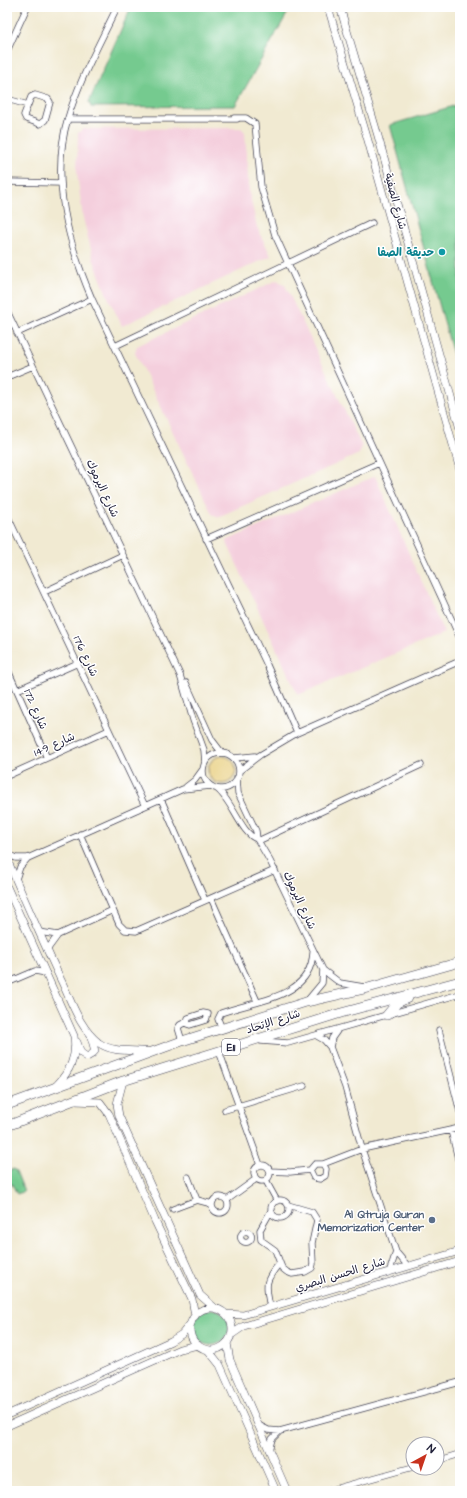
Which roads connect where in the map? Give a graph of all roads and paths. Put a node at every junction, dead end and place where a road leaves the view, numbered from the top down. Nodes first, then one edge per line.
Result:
1 (27, 7) edge
2 (117, 7) edge
3 (328, 7) edge
4 (340, 7) edge
5 (7, 51) edge
6 (7, 99) edge
7 (28, 105) junction
8 (68, 119) junction
9 (61, 183) junction
10 (7, 184) edge
11 (372, 223) dead end
12 (288, 264) junction
13 (92, 299) junction
14 (7, 311) edge
15 (17, 333) junction
16 (115, 346) junction
17 (33, 366) junction
18 (7, 377) edge
19 (460, 429) edge
20 (379, 463) junction
21 (460, 470) edge
22 (7, 515) edge
23 (10, 527) edge
24 (206, 539) junction
25 (123, 555) junction
26 (44, 592) junction
27 (460, 638) edge
28 (460, 661) edge
29 (78, 663) junction
30 (7, 668) edge
31 (180, 675) junction
32 (17, 690) junction
33 (109, 730) junction
34 (297, 733) junction
35 (222, 753) junction
36 (260, 755) junction
37 (47, 758) junction
38 (234, 758) junction
39 (421, 765) dead end
40 (204, 766) junction
41 (239, 771) junction
42 (7, 776) edge
43 (237, 778) junction
44 (214, 787) junction
45 (183, 789) junction
46 (160, 799) junction
47 (145, 806) junction
48 (80, 834) junction
49 (257, 840) junction
50 (7, 854) edge
51 (28, 858) junction
52 (7, 859) edge
53 (275, 870) junction
54 (16, 879) junction
55 (7, 887) edge
56 (212, 898) junction
57 (205, 900) junction
58 (113, 910) junction
59 (39, 932) junction
60 (58, 935) junction
61 (47, 950) junction
62 (313, 952) junction
63 (460, 957) edge
64 (41, 961) junction
65 (460, 962) edge
66 (446, 966) junction
67 (323, 970) junction
68 (35, 971) junction
69 (46, 973) junction
70 (460, 981) edge
71 (7, 983) edge
72 (368, 988) junction
73 (425, 989) junction
74 (460, 994) edge
75 (257, 1001) junction
76 (306, 1002) junction
77 (219, 1015) junction
78 (387, 1015) junction
79 (222, 1029) junction
80 (439, 1030) dead end
81 (336, 1031) junction
82 (90, 1035) junction
83 (74, 1036) junction
84 (317, 1036) junction
85 (182, 1041) junction
86 (237, 1045) junction
87 (330, 1047) junction
88 (219, 1051) junction
89 (154, 1052) junction
90 (123, 1081) junction
91 (56, 1086) junction
92 (304, 1086) dead end
93 (67, 1102) junction
94 (7, 1105) edge
95 (237, 1106) junction
96 (225, 1110) dead end
97 (460, 1112) edge
98 (7, 1126) edge
99 (460, 1128) edge
100 (451, 1130) junction
101 (362, 1149) junction
102 (323, 1164) junction
103 (260, 1165) junction
104 (460, 1167) edge
105 (310, 1170) junction
106 (270, 1171) junction
107 (188, 1177) dead end
108 (256, 1179) junction
109 (266, 1181) junction
110 (197, 1200) junction
111 (227, 1200) junction
112 (277, 1201) junction
113 (212, 1204) junction
114 (288, 1205) junction
115 (173, 1209) dead end
116 (272, 1209) junction
117 (260, 1230) junction
118 (250, 1233) dead end
119 (460, 1250) edge
120 (396, 1252) junction
121 (280, 1262) junction
122 (460, 1262) edge
123 (407, 1265) junction
124 (390, 1270) junction
125 (270, 1307) junction
126 (216, 1309) junction
127 (226, 1314) junction
128 (195, 1316) junction
129 (191, 1323) junction
130 (231, 1335) junction
131 (227, 1343) junction
132 (198, 1346) junction
133 (208, 1350) junction
134 (460, 1382) edge
135 (7, 1415) edge
136 (258, 1424) junction
137 (7, 1426) edge
138 (280, 1431) junction
139 (270, 1450) junction
140 (460, 1454) edge
141 (445, 1459) edge
142 (405, 1469) edge
143 (276, 1491) edge
144 (287, 1491) edge
145 (327, 1491) edge

1 - 5 street
2 - 8 street
3 - 21 main road, شارع الصفية
4 - 19 main road, شارع الصفية
6 - 7 street
7 - 7 street
8 - 9 street
8 - 12 street
9 - 10 street
9 - 13 street
11 - 12 street
12 - 16 street
12 - 20 street
13 - 15 street
13 - 16 street
14 - 15 street, شارع اليرموك
15 - 17 street, شارع اليرموك
16 - 24 street
17 - 18 street
17 - 25 street, شارع اليرموك
20 - 24 street
20 - 27 street
22 - 23 street, شارع 176
23 - 26 street, شارع 176
24 - 34 street
25 - 26 street
25 - 31 street, شارع اليرموك
26 - 29 street, شارع 176
28 - 34 street
29 - 32 street
29 - 33 street, شارع 176
30 - 32 street, شارع 172
31 - 35 street, شارع اليرموك
31 - 40 street, شارع اليرموك
32 - 37 street, شارع 172
33 - 37 street, شارع 149
33 - 47 street, شارع 176
34 - 36 street
35 - 38 street
35 - 40 street
36 - 38 street
36 - 41 street
37 - 42 street, شارع 149
38 - 41 street
39 - 49 street
40 - 44 street
40 - 45 street
41 - 43 street
43 - 44 street
43 - 49 street, شارع اليرموك
44 - 45 street
44 - 49 street, شارع اليرموك
45 - 46 street
46 - 47 street
46 - 57 street
47 - 48 street
48 - 51 street
48 - 58 street
49 - 53 street, شارع اليرموك
50 - 51 street
51 - 54 street
52 - 54 main road
53 - 56 street
53 - 62 street, شارع اليرموك
54 - 59 main road
55 - 64 main road
56 - 57 street
56 - 75 street
57 - 58 street
58 - 60 street
59 - 60 street
59 - 61 main road
60 - 61 street
61 - 82 main road
62 - 67 street, شارع اليرموك
62 - 75 street
63 - 66 main road
64 - 68 street
64 - 69 main road
65 - 66 highway, شارع الإتحاد / E11
66 - 72 highway, شارع الإتحاد / E11
67 - 72 street, شارع اليرموك
67 - 76 street
68 - 69 street
68 - 71 street
69 - 83 main road
70 - 73 highway, شارع الإتحاد / E11
72 - 76 highway, شارع الإتحاد / E11
73 - 78 highway
73 - 86 highway, شارع الإتحاد / E11
74 - 78 street
75 - 77 street
76 - 79 highway, شارع الإتحاد / E11
77 - 79 street
77 - 85 street
78 - 81 street
79 - 85 highway, شارع الإتحاد / E11
80 - 97 street
81 - 84 street
81 - 87 street
82 - 83 main road
82 - 89 main road
83 - 91 main road
84 - 86 street
84 - 87 street
85 - 89 highway, شارع الإتحاد / E11
86 - 88 highway, شارع الإتحاد / E11
87 - 101 street
88 - 90 highway, شارع الإتحاد / E11
88 - 95 street
89 - 91 highway, شارع الإتحاد / E11
90 - 93 highway, شارع الإتحاد / E11
90 - 126 main road
91 - 94 highway, شارع الإتحاد / E11
92 - 95 street
93 - 98 highway, شارع الإتحاد / E11
93 - 128 main road
95 - 96 street
95 - 103 street
99 - 100 street
100 - 101 street
100 - 104 street
101 - 102 street
101 - 120 street
102 - 105 street
102 - 105 street
103 - 106 street
103 - 108 street
105 - 106 street
106 - 109 street
107 - 110 street
108 - 109 street
108 - 111 street
109 - 112 street
110 - 113 street
110 - 115 street
111 - 113 street
111 - 113 street
112 - 114 street
112 - 116 street
114 - 116 street
114 - 121 street
116 - 117 street
117 - 118 street
117 - 121 street
119 - 123 main road, شارع الحسن البصري
120 - 123 street
120 - 124 street
121 - 125 street
122 - 130 main road, شارع الحسن البصري
123 - 124 main road, شارع الحسن البصري
124 - 125 main road, شارع الحسن البصري
125 - 127 main road, شارع الحسن البصري
126 - 127 main road
126 - 128 main road
127 - 130 main road
128 - 129 main road
129 - 132 main road
129 - 135 main road
130 - 131 main road
131 - 133 main road
131 - 136 main road
132 - 133 main road
132 - 137 main road
133 - 143 main road
134 - 138 street
136 - 138 street
136 - 139 main road
138 - 139 street
139 - 144 main road
140 - 141 street
142 - 145 street

